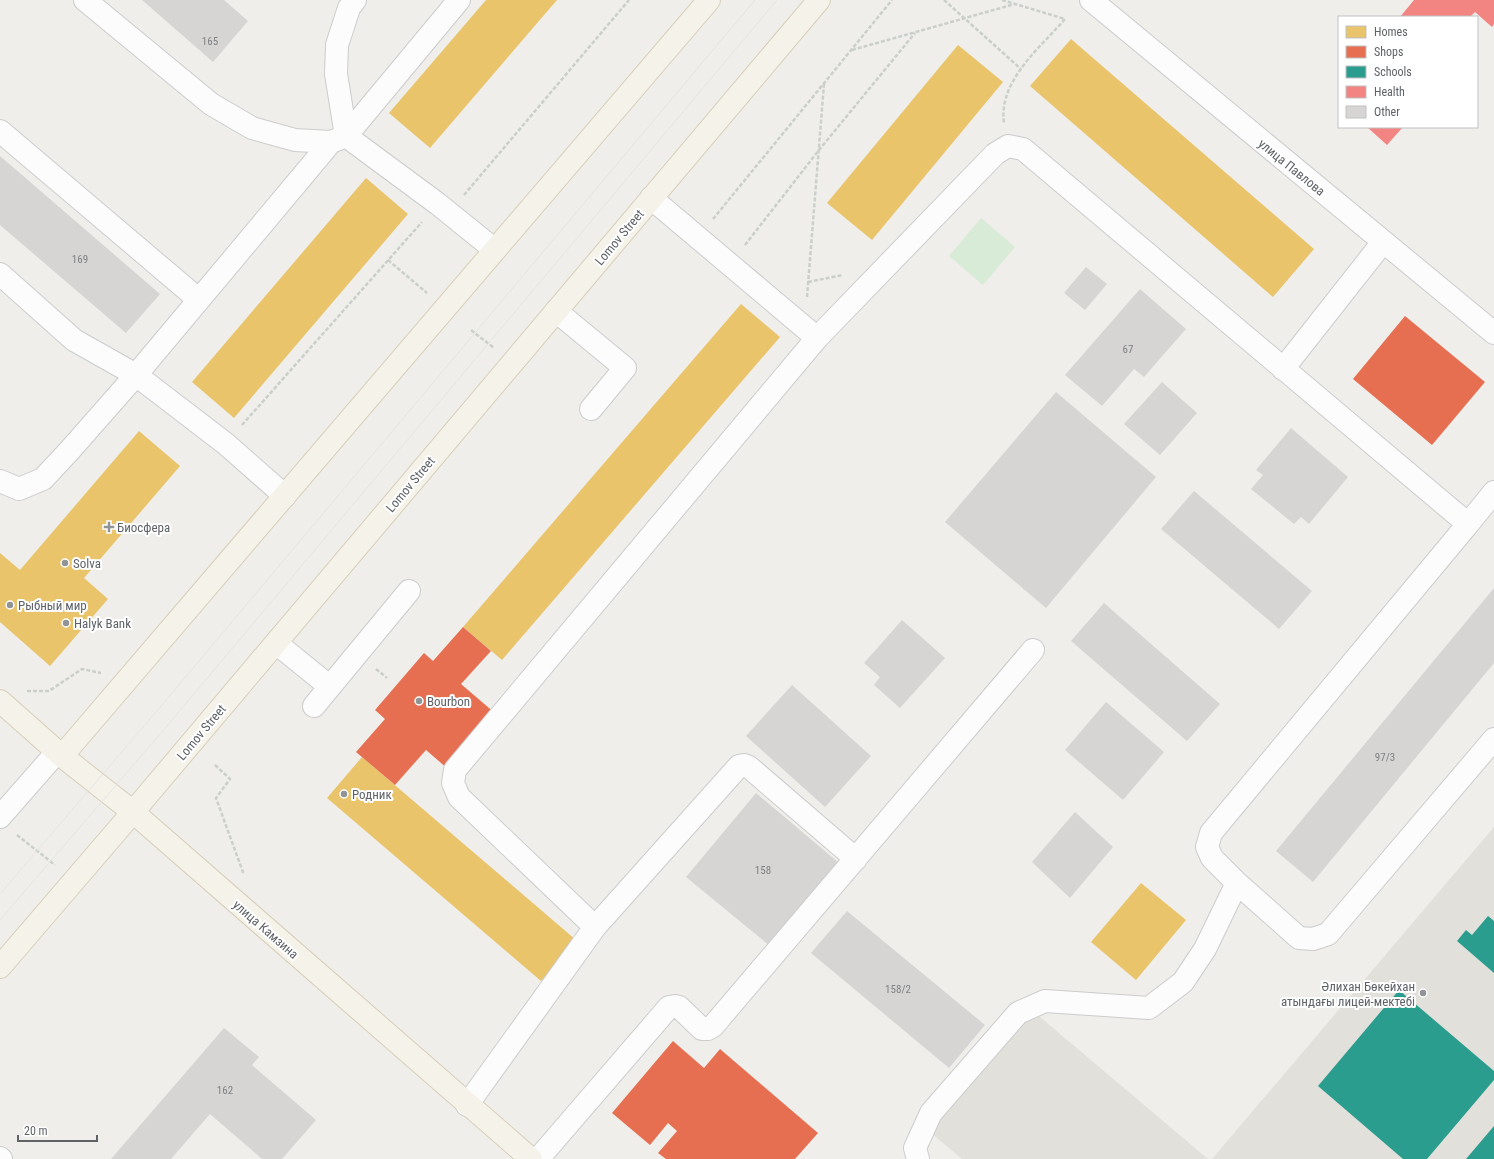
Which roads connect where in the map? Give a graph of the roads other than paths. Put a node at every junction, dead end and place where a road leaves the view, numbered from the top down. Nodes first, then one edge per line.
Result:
1 (85, 0) edge
2 (355, 0) edge
3 (459, 0) edge
4 (709, 0) edge
5 (819, 0) edge
6 (1104, 4) edge
7 (0, 131) edge
8 (339, 139) junction
9 (651, 198) junction
10 (1383, 242) junction
11 (495, 250) junction
12 (0, 274) edge
13 (198, 299) junction
14 (556, 311) junction
15 (810, 333) junction
16 (1494, 333) edge
17 (1283, 369) junction
18 (136, 375) junction
19 (591, 409) dead end
20 (0, 481) edge
21 (1494, 492) edge
22 (285, 496) junction
23 (1468, 524) junction
24 (409, 591) dead end
25 (276, 643) junction
26 (1033, 650) dead end
27 (329, 686) junction
28 (0, 701) edge
29 (314, 706) dead end
30 (1494, 739) edge
31 (59, 754) junction
32 (133, 812) junction
33 (0, 817) edge
34 (856, 859) junction
35 (1237, 883) junction
36 (595, 927) junction
37 (0, 968) edge
38 (467, 1105) junction
39 (531, 1159) edge
40 (538, 1159) edge
41 (918, 1159) edge

1 - 8 street
2 - 8 street
3 - 8 street
4 - 11 main road
5 - 9 main road, Lomov Street
6 - 10 street, улица Павлова
7 - 13 street
8 - 11 street
8 - 13 street
9 - 14 main road, Lomov Street
9 - 15 street
10 - 16 street, улица Павлова
10 - 17 street
11 - 22 main road
12 - 18 street
13 - 18 street
14 - 19 street
14 - 25 main road, Lomov Street
15 - 17 street
15 - 36 street
17 - 23 street
18 - 20 street
18 - 22 street
21 - 23 street
22 - 31 main road
23 - 35 street
24 - 27 street
25 - 27 street
25 - 32 main road, Lomov Street
26 - 34 street
27 - 29 street
28 - 31 main road, улица Камзина
30 - 35 street
31 - 32 main road, улица Камзина
31 - 33 street
32 - 37 main road, Lomov Street
32 - 38 main road, улица Камзина
34 - 36 street
34 - 40 street
35 - 41 street
36 - 38 street
38 - 39 main road, улица Камзина

